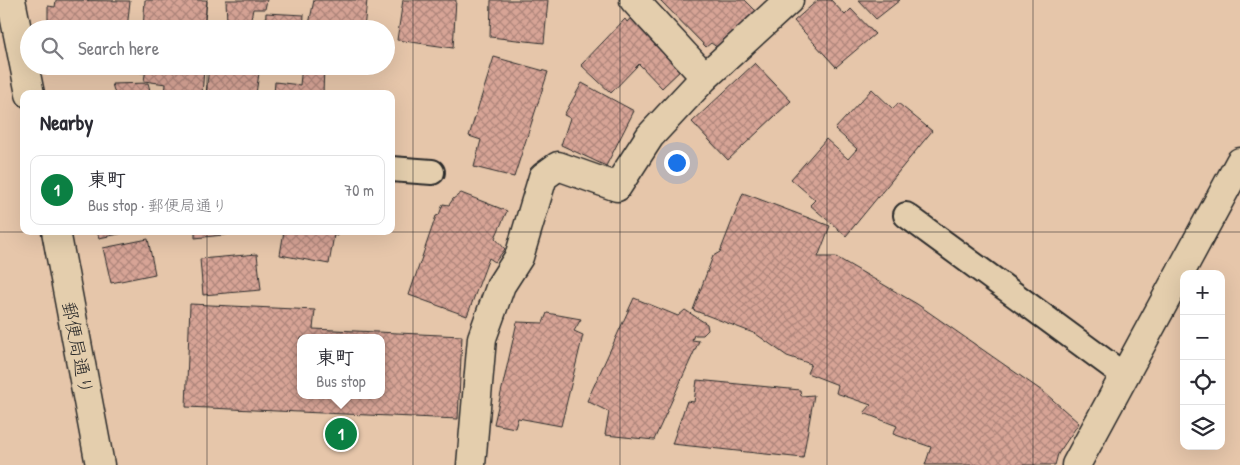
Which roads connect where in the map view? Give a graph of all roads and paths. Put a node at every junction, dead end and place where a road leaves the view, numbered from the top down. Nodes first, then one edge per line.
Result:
1 (11, 0) edge
2 (634, 0) edge
3 (788, 0) edge
4 (20, 45) edge
5 (26, 75) edge
6 (705, 77) junction
7 (29, 90) edge
8 (1240, 162) edge
9 (395, 169) edge
10 (432, 172) dead end
11 (906, 215) dead end
12 (57, 235) edge
13 (1125, 376) junction
14 (100, 465) edge
15 (471, 465) edge
16 (1076, 465) edge

1 - 4 street
2 - 6 street
3 - 6 street
5 - 7 street
6 - 15 street
8 - 13 street
9 - 10 lane
11 - 13 lane
12 - 14 street, 郵便局通り
13 - 16 street

